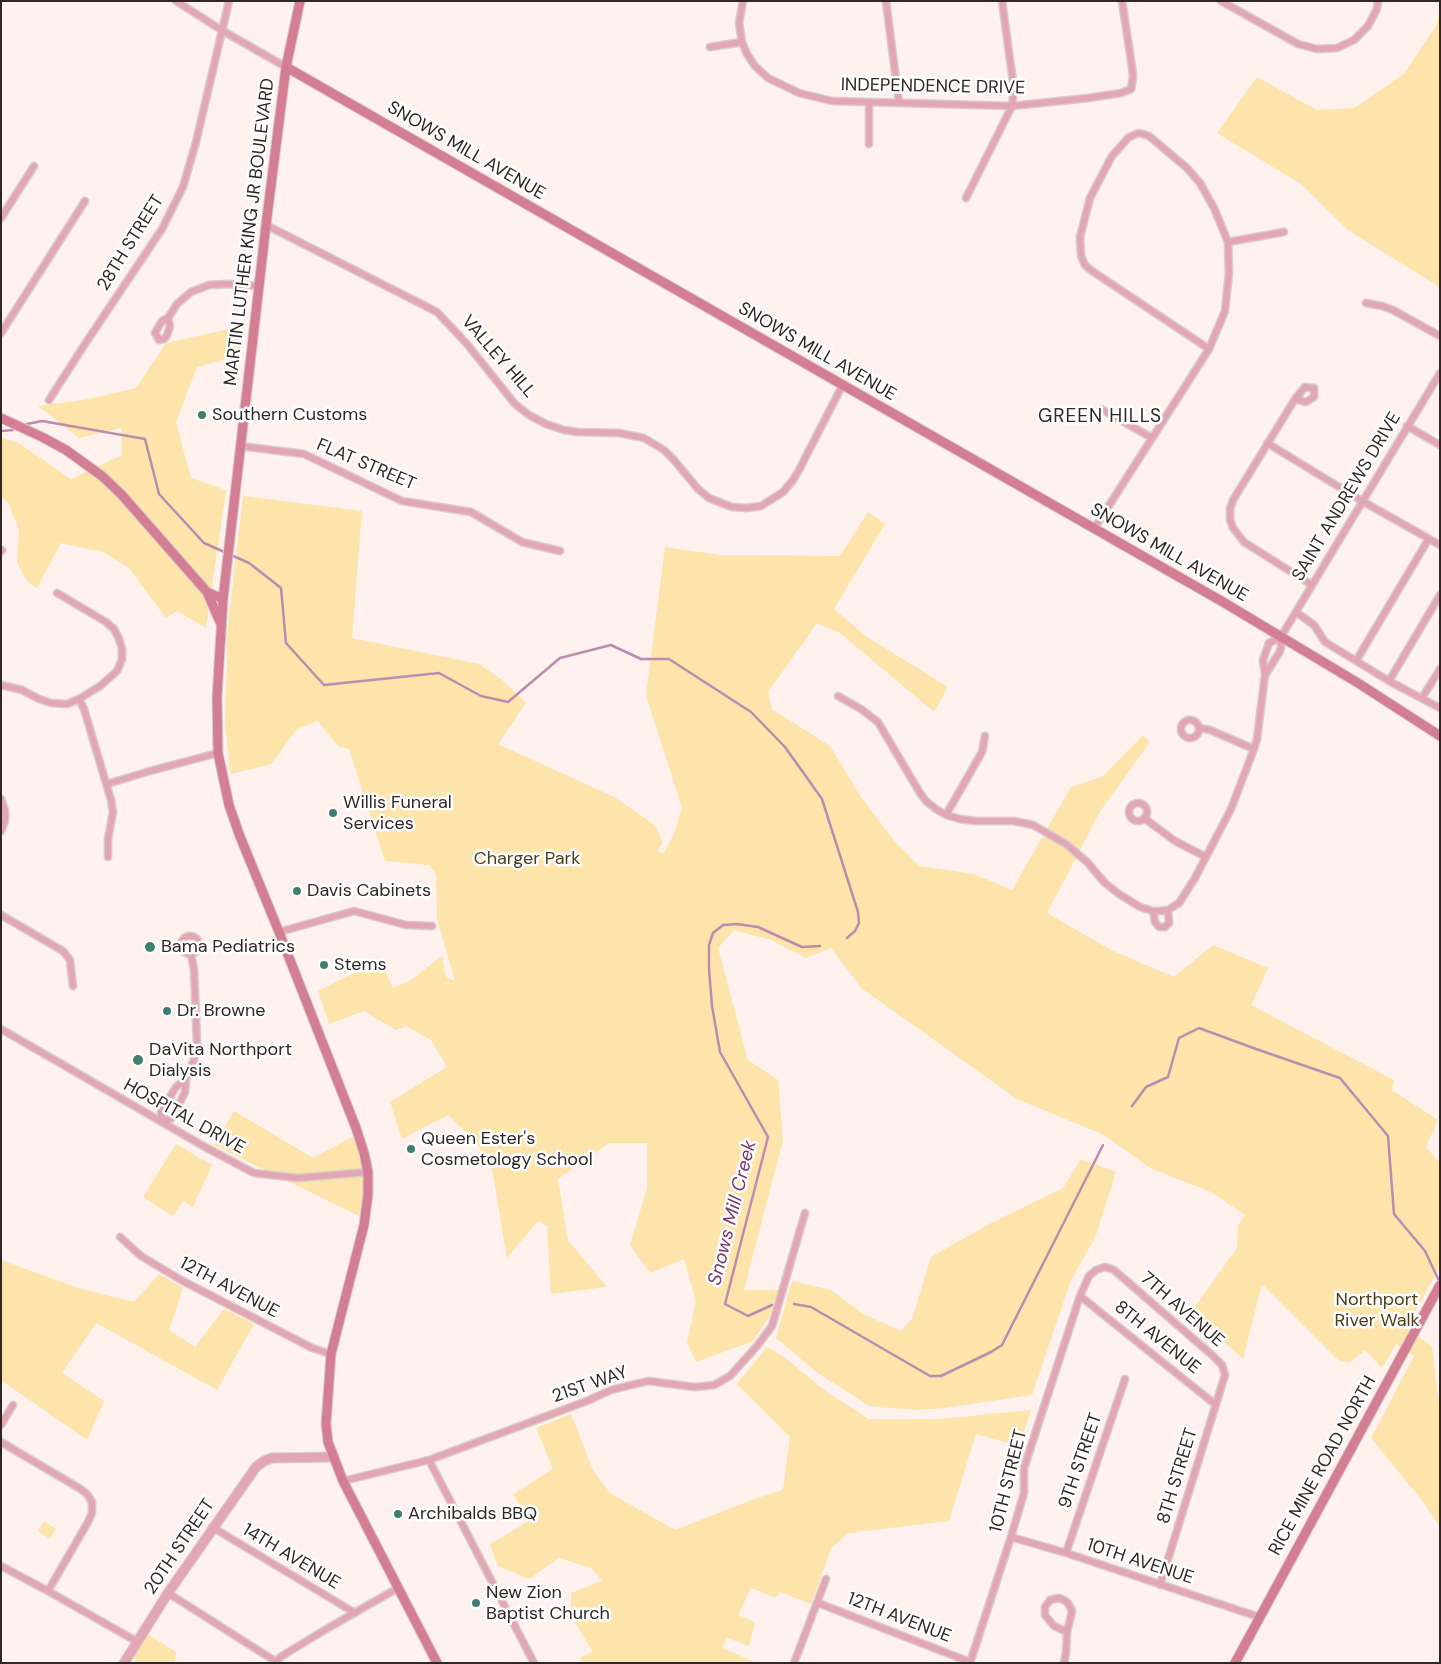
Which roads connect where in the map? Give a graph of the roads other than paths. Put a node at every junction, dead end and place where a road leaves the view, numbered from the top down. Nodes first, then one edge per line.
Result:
1 (176, 1) edge
2 (229, 1) edge
3 (300, 1) edge
4 (743, 1) edge
5 (886, 1) edge
6 (1002, 1) edge
7 (1122, 1) edge
8 (1221, 1) edge
9 (1378, 1) edge
10 (223, 31) junction
11 (742, 42) junction
12 (710, 47) dead end
13 (286, 67) junction
14 (899, 102) junction
15 (869, 103) junction
16 (1012, 106) junction
17 (869, 144) dead end
18 (34, 166) dead end
19 (966, 198) dead end
20 (85, 201) dead end
21 (1, 218) edge
22 (266, 225) junction
23 (1284, 232) dead end
24 (1228, 242) junction
25 (259, 286) junction
26 (1366, 303) dead end
27 (168, 318) dead end
28 (1, 333) edge
29 (1440, 336) edge
30 (1209, 349) junction
31 (1440, 373) edge
32 (842, 386) junction
33 (1294, 399) dead end
34 (49, 400) dead end
35 (1101, 409) dead end
36 (1, 418) edge
37 (1407, 426) junction
38 (1152, 438) junction
39 (1267, 443) junction
40 (1440, 445) edge
41 (240, 446) junction
42 (1362, 501) junction
43 (1094, 529) junction
44 (1428, 540) junction
45 (1440, 545) edge
46 (560, 550) dead end
47 (1312, 585) junction
48 (207, 592) junction
49 (58, 593) dead end
50 (1440, 595) edge
51 (224, 599) junction
52 (1296, 612) junction
53 (222, 627) junction
54 (1281, 637) junction
55 (1356, 661) junction
56 (1440, 668) edge
57 (1265, 675) junction
58 (1389, 681) junction
59 (1, 685) edge
60 (838, 696) dead end
61 (1422, 698) junction
62 (79, 699) junction
63 (1440, 708) edge
64 (1200, 728) dead end
65 (985, 736) dead end
66 (1440, 736) edge
67 (1254, 749) junction
68 (218, 754) junction
69 (107, 784) junction
70 (1, 799) edge
71 (946, 815) junction
72 (1144, 818) dead end
73 (1, 831) edge
74 (108, 857) dead end
75 (1206, 857) junction
76 (1168, 910) junction
77 (1153, 911) junction
78 (1, 915) edge
79 (432, 926) dead end
80 (280, 932) junction
81 (191, 955) dead end
82 (73, 986) dead end
83 (1, 1029) edge
84 (186, 1079) junction
85 (162, 1122) junction
86 (368, 1172) junction
87 (805, 1212) dead end
88 (120, 1237) dead end
89 (1114, 1270) joint
90 (1440, 1285) edge
91 (1080, 1296) junction
92 (331, 1354) junction
93 (1225, 1375) joint
94 (1125, 1379) dead end
95 (13, 1405) dead end
96 (1216, 1405) junction
97 (1, 1425) edge
98 (1, 1442) edge
99 (333, 1457) junction
100 (430, 1460) junction
101 (343, 1481) junction
102 (212, 1527) junction
103 (1011, 1537) junction
104 (1066, 1553) junction
105 (1, 1566) edge
106 (826, 1579) dead end
107 (1160, 1585) junction
108 (398, 1588) junction
109 (48, 1591) junction
110 (168, 1593) junction
111 (818, 1603) junction
112 (355, 1613) junction
113 (1259, 1617) junction
114 (1067, 1632) junction
115 (136, 1641) junction
116 (275, 1662) edge
117 (970, 1662) edge
118 (124, 1663) edge
119 (437, 1663) edge
120 (534, 1663) edge
121 (794, 1663) edge
122 (1064, 1663) edge
123 (1235, 1663) edge

1 - 10 street, SNOWS MILL AVENUE
2 - 10 street, 28TH STREET
3 - 13 main road, MARTIN LUTHER KING JR BOULEVARD
4 - 11 street
5 - 14 street
6 - 16 street
7 - 16 street, INDEPENDENCE DRIVE
8 - 9 street
10 - 13 street, SNOWS MILL AVENUE
10 - 34 street, 28TH STREET
11 - 12 street
11 - 15 street, INDEPENDENCE DRIVE
13 - 22 main road, MARTIN LUTHER KING JR BOULEVARD
13 - 32 main road, SNOWS MILL AVENUE
14 - 15 street, INDEPENDENCE DRIVE
14 - 16 street, INDEPENDENCE DRIVE
15 - 17 street
16 - 19 street
18 - 21 street
20 - 28 street
22 - 25 main road, MARTIN LUTHER KING JR BOULEVARD
22 - 32 street, VALLEY HILL
23 - 24 street
24 - 30 street
24 - 30 street
25 - 27 street
25 - 41 main road, MARTIN LUTHER KING JR BOULEVARD
26 - 29 street
30 - 38 street
31 - 37 street, SAINT ANDREWS DRIVE
32 - 43 main road, SNOWS MILL AVENUE
33 - 39 street
35 - 38 street
36 - 48 main road
37 - 40 street
37 - 42 street, SAINT ANDREWS DRIVE
38 - 43 street
39 - 42 street
39 - 47 street
41 - 46 street, FLAT STREET
41 - 51 main road, MARTIN LUTHER KING JR BOULEVARD
42 - 44 street
42 - 47 street, SAINT ANDREWS DRIVE
43 - 54 main road, SNOWS MILL AVENUE
44 - 45 street
44 - 55 street
47 - 52 street, SAINT ANDREWS DRIVE
48 - 51 main road
48 - 53 main road
49 - 62 street
50 - 58 street
51 - 53 main road, MARTIN LUTHER KING JR BOULEVARD
52 - 54 street, SAINT ANDREWS DRIVE
52 - 55 street
53 - 68 main road, MARTIN LUTHER KING JR BOULEVARD
54 - 57 street
54 - 57 street
54 - 66 main road, SNOWS MILL AVENUE
55 - 58 street
56 - 61 street
57 - 67 street
58 - 61 street
59 - 62 street
60 - 71 street
61 - 63 street
62 - 69 street
64 - 67 street
65 - 71 street
67 - 75 street
68 - 69 street
68 - 80 main road, MARTIN LUTHER KING JR BOULEVARD
69 - 74 street
70 - 73 street
71 - 77 street
72 - 75 street
75 - 76 street
76 - 77 street
76 - 77 street
78 - 82 street
79 - 80 street
80 - 86 main road, MARTIN LUTHER KING JR BOULEVARD
81 - 84 street
83 - 85 street, HOSPITAL DRIVE
84 - 85 street
84 - 85 street
85 - 86 street, HOSPITAL DRIVE
86 - 92 main road, MARTIN LUTHER KING JR BOULEVARD
87 - 100 street, 21ST WAY
88 - 92 street, 12TH AVENUE
89 - 91 street, 10TH STREET
89 - 93 street, 7TH AVENUE
90 - 113 main road, RICE MINE ROAD NORTH
91 - 96 street, 8TH AVENUE
91 - 103 street, 10TH STREET
92 - 99 main road, MARTIN LUTHER KING JR BOULEVARD
93 - 96 street, 8TH STREET
94 - 104 street, 9TH STREET
95 - 97 street
96 - 107 street, 8TH STREET
98 - 109 street
99 - 101 main road, MARTIN LUTHER KING JR BOULEVARD
99 - 102 street, 20TH STREET
100 - 101 street, 21ST WAY
100 - 120 street
101 - 108 main road, MARTIN LUTHER KING JR BOULEVARD
102 - 110 street, 20TH STREET
102 - 112 street, 14TH AVENUE
103 - 104 street, 10TH AVENUE
103 - 117 street, 10TH STREET
104 - 107 street, 10TH AVENUE
105 - 109 street
106 - 111 street
107 - 113 street, 10TH AVENUE
108 - 112 street
108 - 119 main road, MARTIN LUTHER KING JR BOULEVARD
109 - 115 street
110 - 115 street, 20TH STREET
110 - 116 street
111 - 117 street, 12TH AVENUE
111 - 121 street
112 - 116 street
113 - 123 main road, RICE MINE ROAD NORTH
114 - 114 street
114 - 122 street
115 - 118 street, 20TH STREET

